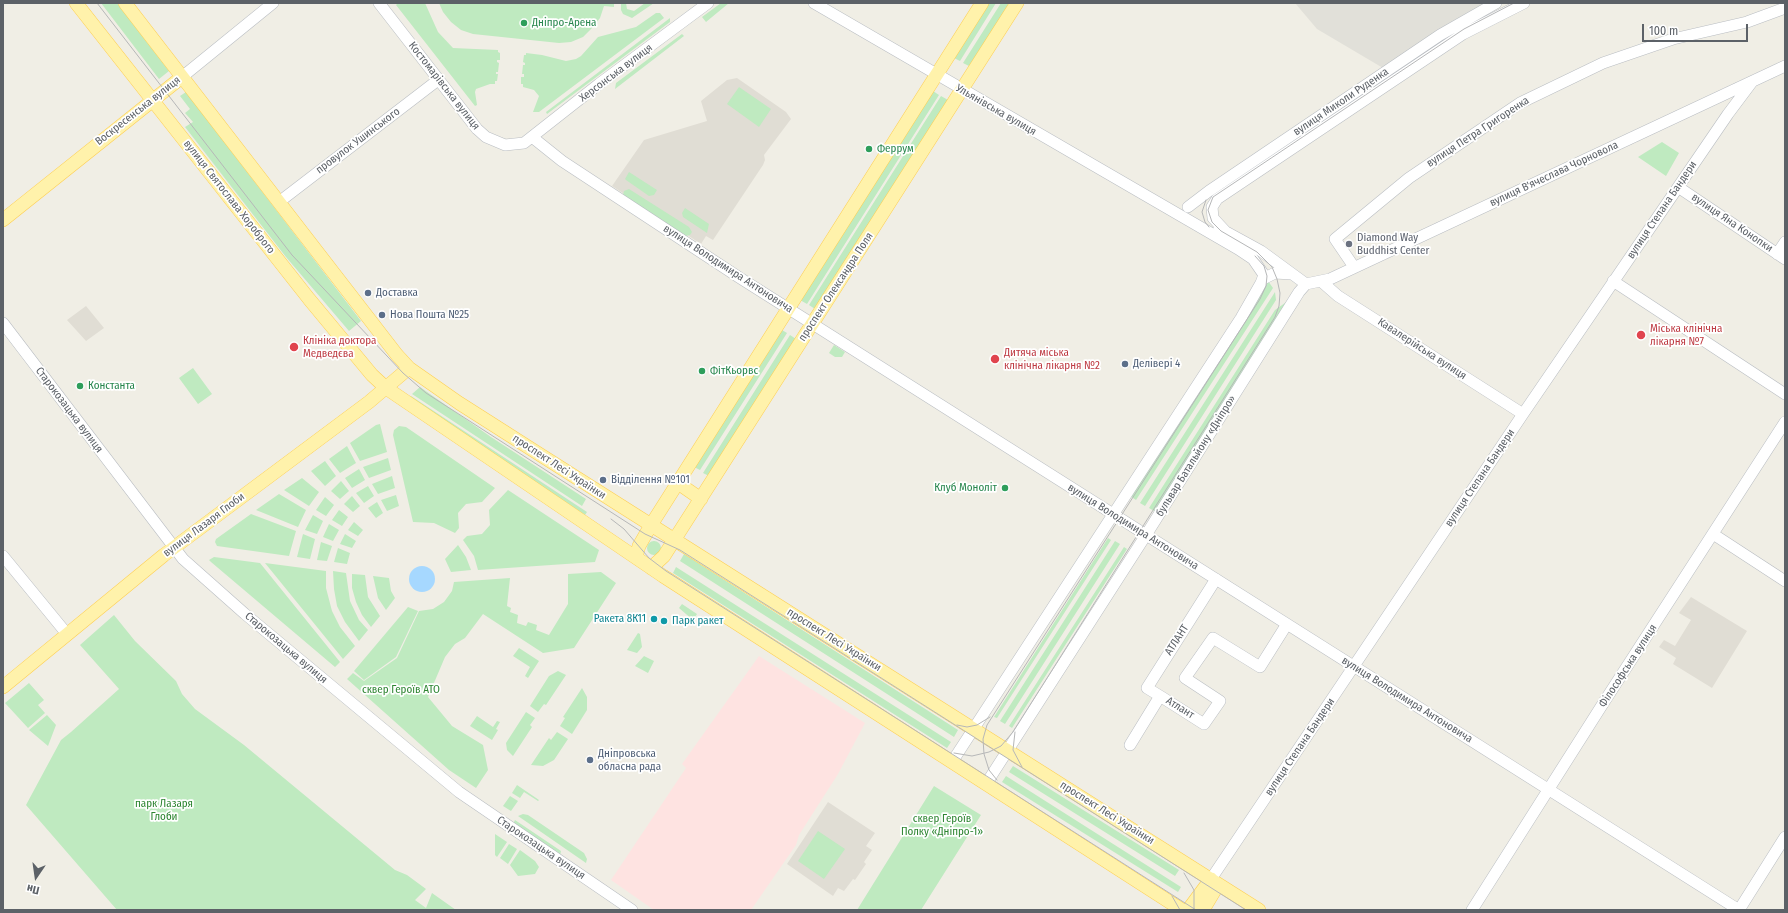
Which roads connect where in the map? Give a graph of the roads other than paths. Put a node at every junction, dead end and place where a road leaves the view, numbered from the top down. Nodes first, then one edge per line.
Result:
1 (76, 3) edge
2 (125, 3) edge
3 (273, 3) edge
4 (379, 3) edge
5 (708, 3) edge
6 (814, 3) edge
7 (982, 3) edge
8 (1016, 3) edge
9 (1496, 3) edge
10 (1524, 3) edge
11 (1785, 8) edge
12 (1785, 66) edge
13 (937, 75) junction
14 (182, 77) junction
15 (438, 80) junction
16 (1754, 80) junction
17 (963, 90) junction
18 (152, 99) junction
19 (528, 140) junction
20 (1678, 187) junction
21 (1215, 201) junction
22 (279, 202) junction
23 (1184, 211) junction
24 (3, 220) edge
25 (1225, 231) junction
26 (1785, 242) edge
27 (1781, 256) edge
28 (1354, 267) junction
29 (1292, 274) junction
30 (1263, 277) junction
31 (1614, 281) junction
32 (1322, 282) junction
33 (1306, 284) junction
34 (788, 308) junction
35 (3, 323) edge
36 (812, 323) junction
37 (409, 368) junction
38 (386, 388) junction
39 (1785, 394) edge
40 (1523, 414) junction
41 (1785, 422) edge
42 (678, 483) junction
43 (701, 499) junction
44 (1113, 514) junction
45 (651, 525) junction
46 (1713, 534) junction
47 (1146, 535) junction
48 (675, 539) junction
49 (174, 548) junction
50 (3, 556) edge
51 (636, 557) junction
52 (651, 568) junction
53 (1216, 579) junction
54 (1785, 581) edge
55 (1287, 624) junction
56 (68, 634) junction
57 (1354, 667) junction
58 (3, 687) edge
59 (1159, 699) joint
60 (974, 729) junction
61 (1009, 750) junction
62 (952, 762) junction
63 (986, 784) junction
64 (1549, 790) junction
65 (1785, 837) edge
66 (1211, 879) junction
67 (1163, 898) junction
68 (632, 910) edge
69 (1174, 910) edge
70 (1182, 910) edge
71 (1188, 910) edge
72 (1203, 910) edge
73 (1259, 910) edge
74 (1472, 910) edge
75 (1739, 910) edge

1 - 18 main road, вулиця Святослава Хороброго
2 - 14 main road
3 - 14 street, Воскресенська вулиця
4 - 15 street, Костомарівська вулиця
5 - 19 street, Херсонська вулиця
6 - 13 street, Ульянівська вулиця
7 - 13 main road
8 - 17 main road, проспект Олександра Поля
9 - 23 street, вулиця Миколи Руденка
10 - 21 street, вулиця Миколи Руденка
11 - 28 street, вулиця Петра Григоренка
12 - 16 street, вулиця В'ячеслава Чорновола
13 - 17 street, Ульянівська вулиця
13 - 34 main road
14 - 18 main road, Воскресенська вулиця
14 - 22 main road
15 - 19 street, Костомарівська вулиця
15 - 22 street, провулок Ушинського
16 - 20 street, вулиця Степана Бандери
16 - 28 street, вулиця В'ячеслава Чорновола
17 - 23 street, Ульянівська вулиця
17 - 36 main road, проспект Олександра Поля
18 - 24 main road, Воскресенська вулиця
18 - 38 main road, вулиця Святослава Хороброго
19 - 34 street, вулиця Володимира Антоновича
20 - 27 street, вулиця Яна Конопки
20 - 31 street, вулиця Степана Бандери
21 - 23 street, вулиця Миколи Руденка
21 - 25 street
22 - 37 main road
23 - 25 street, Ульянівська вулиця
23 - 30 street, Ульянівська вулиця
25 - 29 street, Ульянівська вулиця
26 - 27 street
28 - 32 street, вулиця В'ячеслава Чорновола
29 - 30 street
29 - 33 street, Ульянівська вулиця
30 - 44 street
31 - 39 street
31 - 40 street, вулиця Степана Бандери
32 - 33 street
32 - 40 street, Кавалерійська вулиця
33 - 47 street, бульвар Батальйону «Дніпро»
34 - 36 street, вулиця Володимира Антоновича
34 - 42 main road
35 - 49 street, Старокозацька вулиця
36 - 43 main road, проспект Олександра Поля
36 - 44 street, вулиця Володимира Антоновича
37 - 38 main road, вулиця Лазаря Глоби
37 - 45 main road, проспект Лесі Українки
38 - 49 main road, вулиця Лазаря Глоби
38 - 51 main road
40 - 57 street, вулиця Степана Бандери
41 - 46 street, Філософська вулиця
42 - 43 main road
42 - 45 main road
43 - 48 main road, проспект Олександра Поля
44 - 47 street, вулиця Володимира Антоновича
44 - 60 street
45 - 48 main road, проспект Лесі Українки
45 - 51 main road
46 - 54 street
46 - 64 street, Філософська вулиця
47 - 53 street, вулиця Володимира Антоновича
47 - 61 street, бульвар Батальйону «Дніпро»
48 - 52 main road, проспект Олександра Поля
48 - 60 main road, проспект Лесі Українки
49 - 56 main road, вулиця Лазаря Глоби
49 - 68 street, Старокозацька вулиця
50 - 56 street
51 - 52 main road
52 - 62 main road
53 - 55 street, вулиця Володимира Антоновича
53 - 59 street, АТЛАНТ
55 - 57 street, вулиця Володимира Антоновича
55 - 59 street, Атлант
56 - 58 main road, вулиця Лазаря Глоби
57 - 64 street, вулиця Володимира Антоновича
57 - 66 street, вулиця Степана Бандери
60 - 61 main road, проспект Лесі Українки
60 - 62 street
61 - 63 street, бульвар Батальйону «Дніпро»
61 - 66 main road, проспект Лесі Українки
62 - 63 main road
63 - 67 main road
64 - 74 street, Філософська вулиця
64 - 75 street, вулиця Володимира Антоновича
65 - 75 street
66 - 71 main road, вулиця Степана Бандери
66 - 72 main road
66 - 73 main road, проспект Лесі Українки
67 - 69 main road
67 - 70 main road

